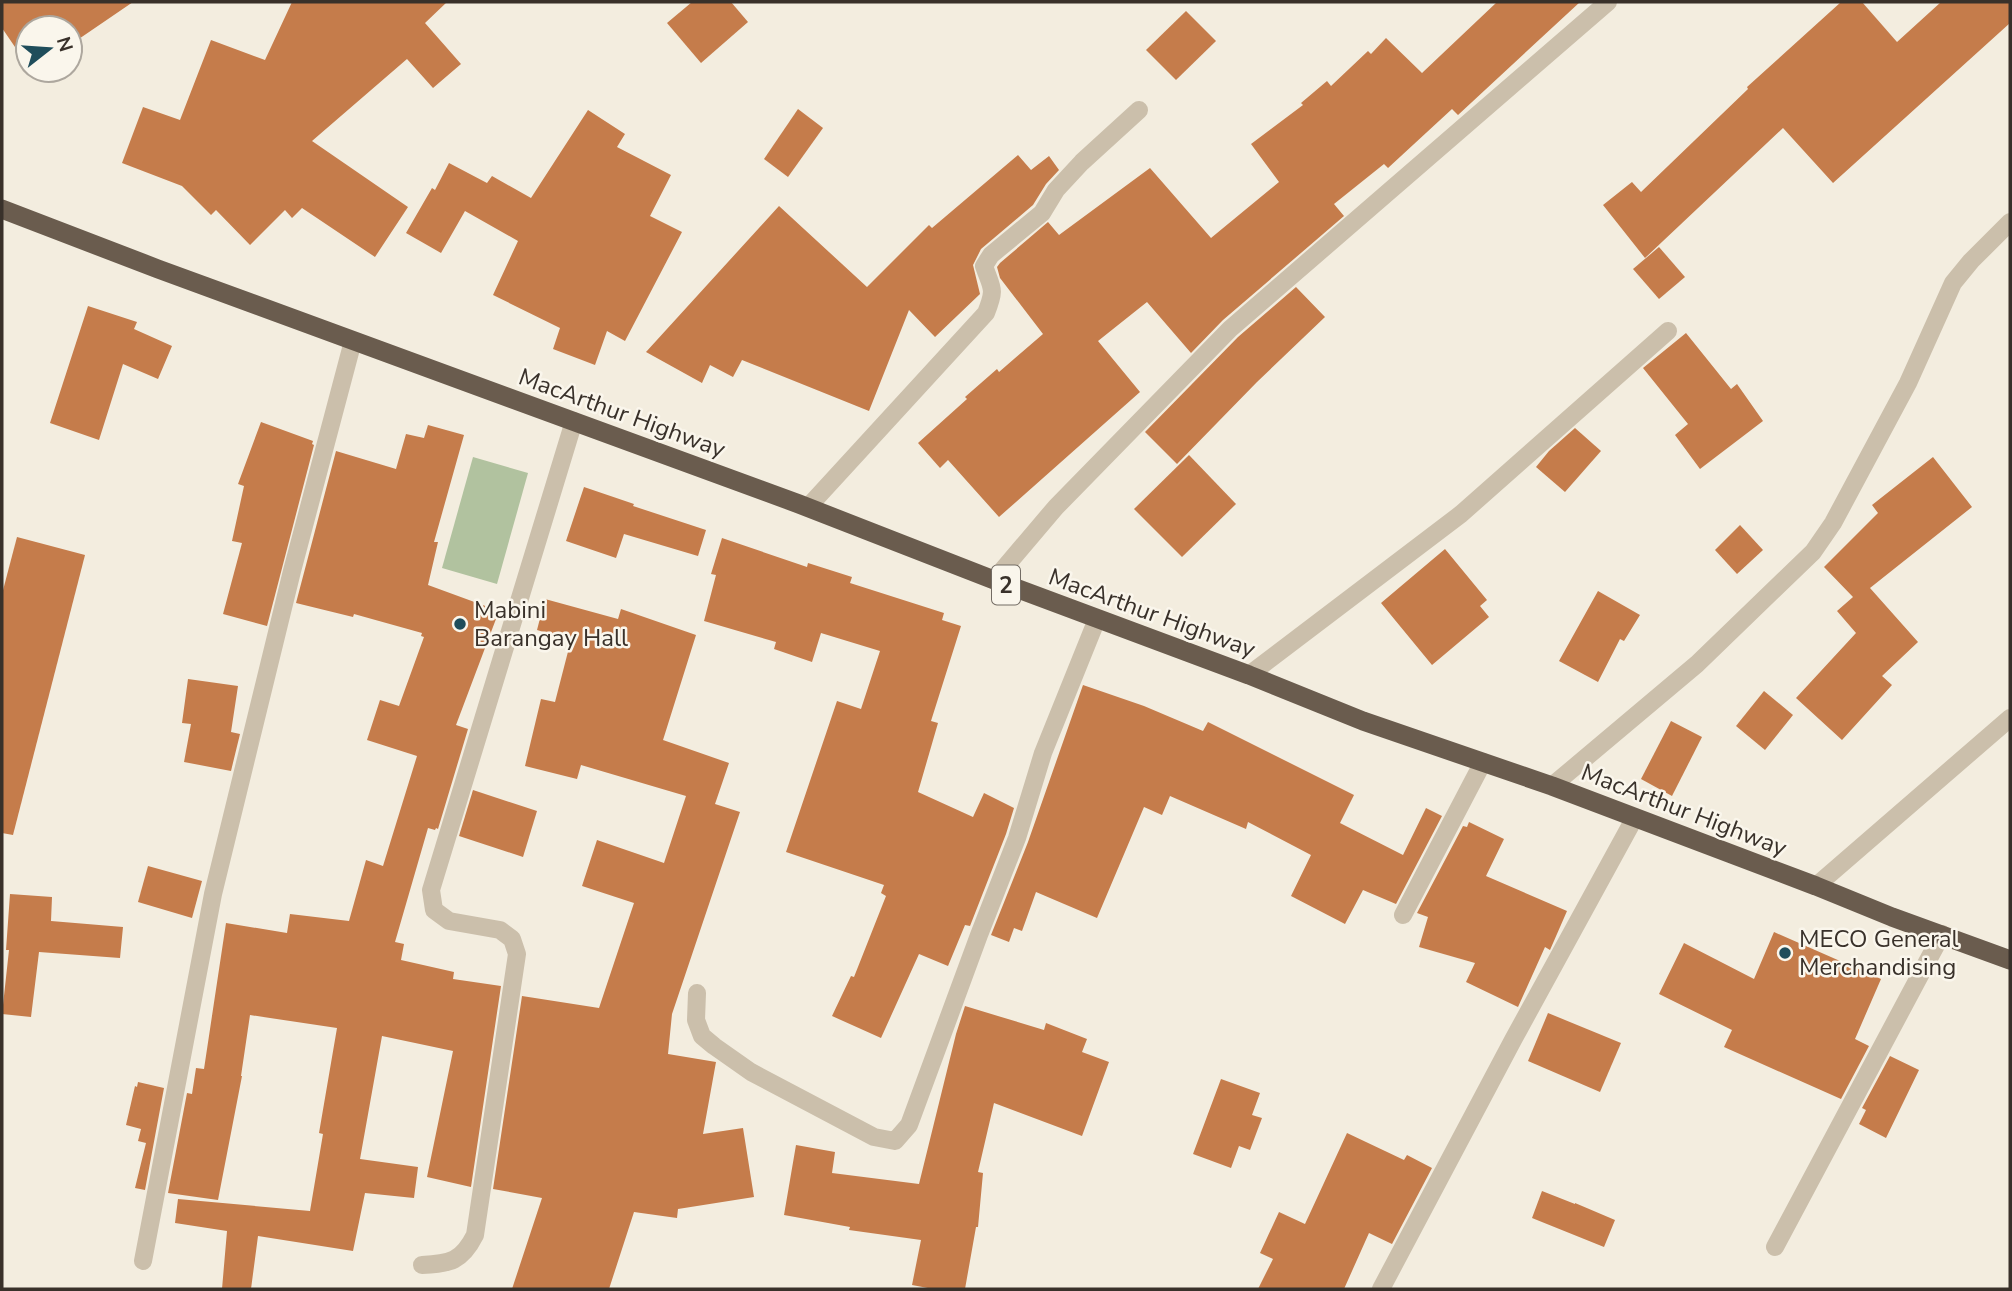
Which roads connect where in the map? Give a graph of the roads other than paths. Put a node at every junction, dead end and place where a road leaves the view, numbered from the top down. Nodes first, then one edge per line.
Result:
1 (1608, 2) edge
2 (1139, 110) dead end
3 (2, 209) edge
4 (2010, 222) edge
5 (1668, 331) dead end
6 (353, 341) junction
7 (575, 421) junction
8 (808, 508) junction
9 (994, 580) junction
10 (1097, 619) junction
11 (1248, 675) junction
12 (2010, 718) edge
13 (1483, 762) junction
14 (1552, 786) junction
15 (1634, 819) junction
16 (1816, 886) junction
17 (1403, 915) dead end
18 (1942, 934) junction
19 (2010, 960) edge
20 (697, 993) dead end
21 (1775, 1247) dead end
22 (143, 1261) dead end
23 (422, 1265) dead end
24 (1381, 1289) edge

1 - 9 street
2 - 8 street
3 - 6 highway, MacArthur Highway / 2
4 - 14 street
5 - 11 street
6 - 7 highway, MacArthur Highway / 2
6 - 22 street
7 - 8 highway, MacArthur Highway / 2
7 - 23 street
8 - 9 highway, MacArthur Highway / 2
9 - 10 highway, MacArthur Highway / 2
10 - 11 highway, MacArthur Highway / 2
10 - 20 street
11 - 13 highway, MacArthur Highway / 2
12 - 16 street
13 - 14 highway, MacArthur Highway / 2
13 - 17 street
14 - 15 highway, MacArthur Highway / 2
15 - 16 highway, MacArthur Highway / 2
15 - 24 street
16 - 18 highway, MacArthur Highway / 2
18 - 19 highway, MacArthur Highway / 2
18 - 21 street

